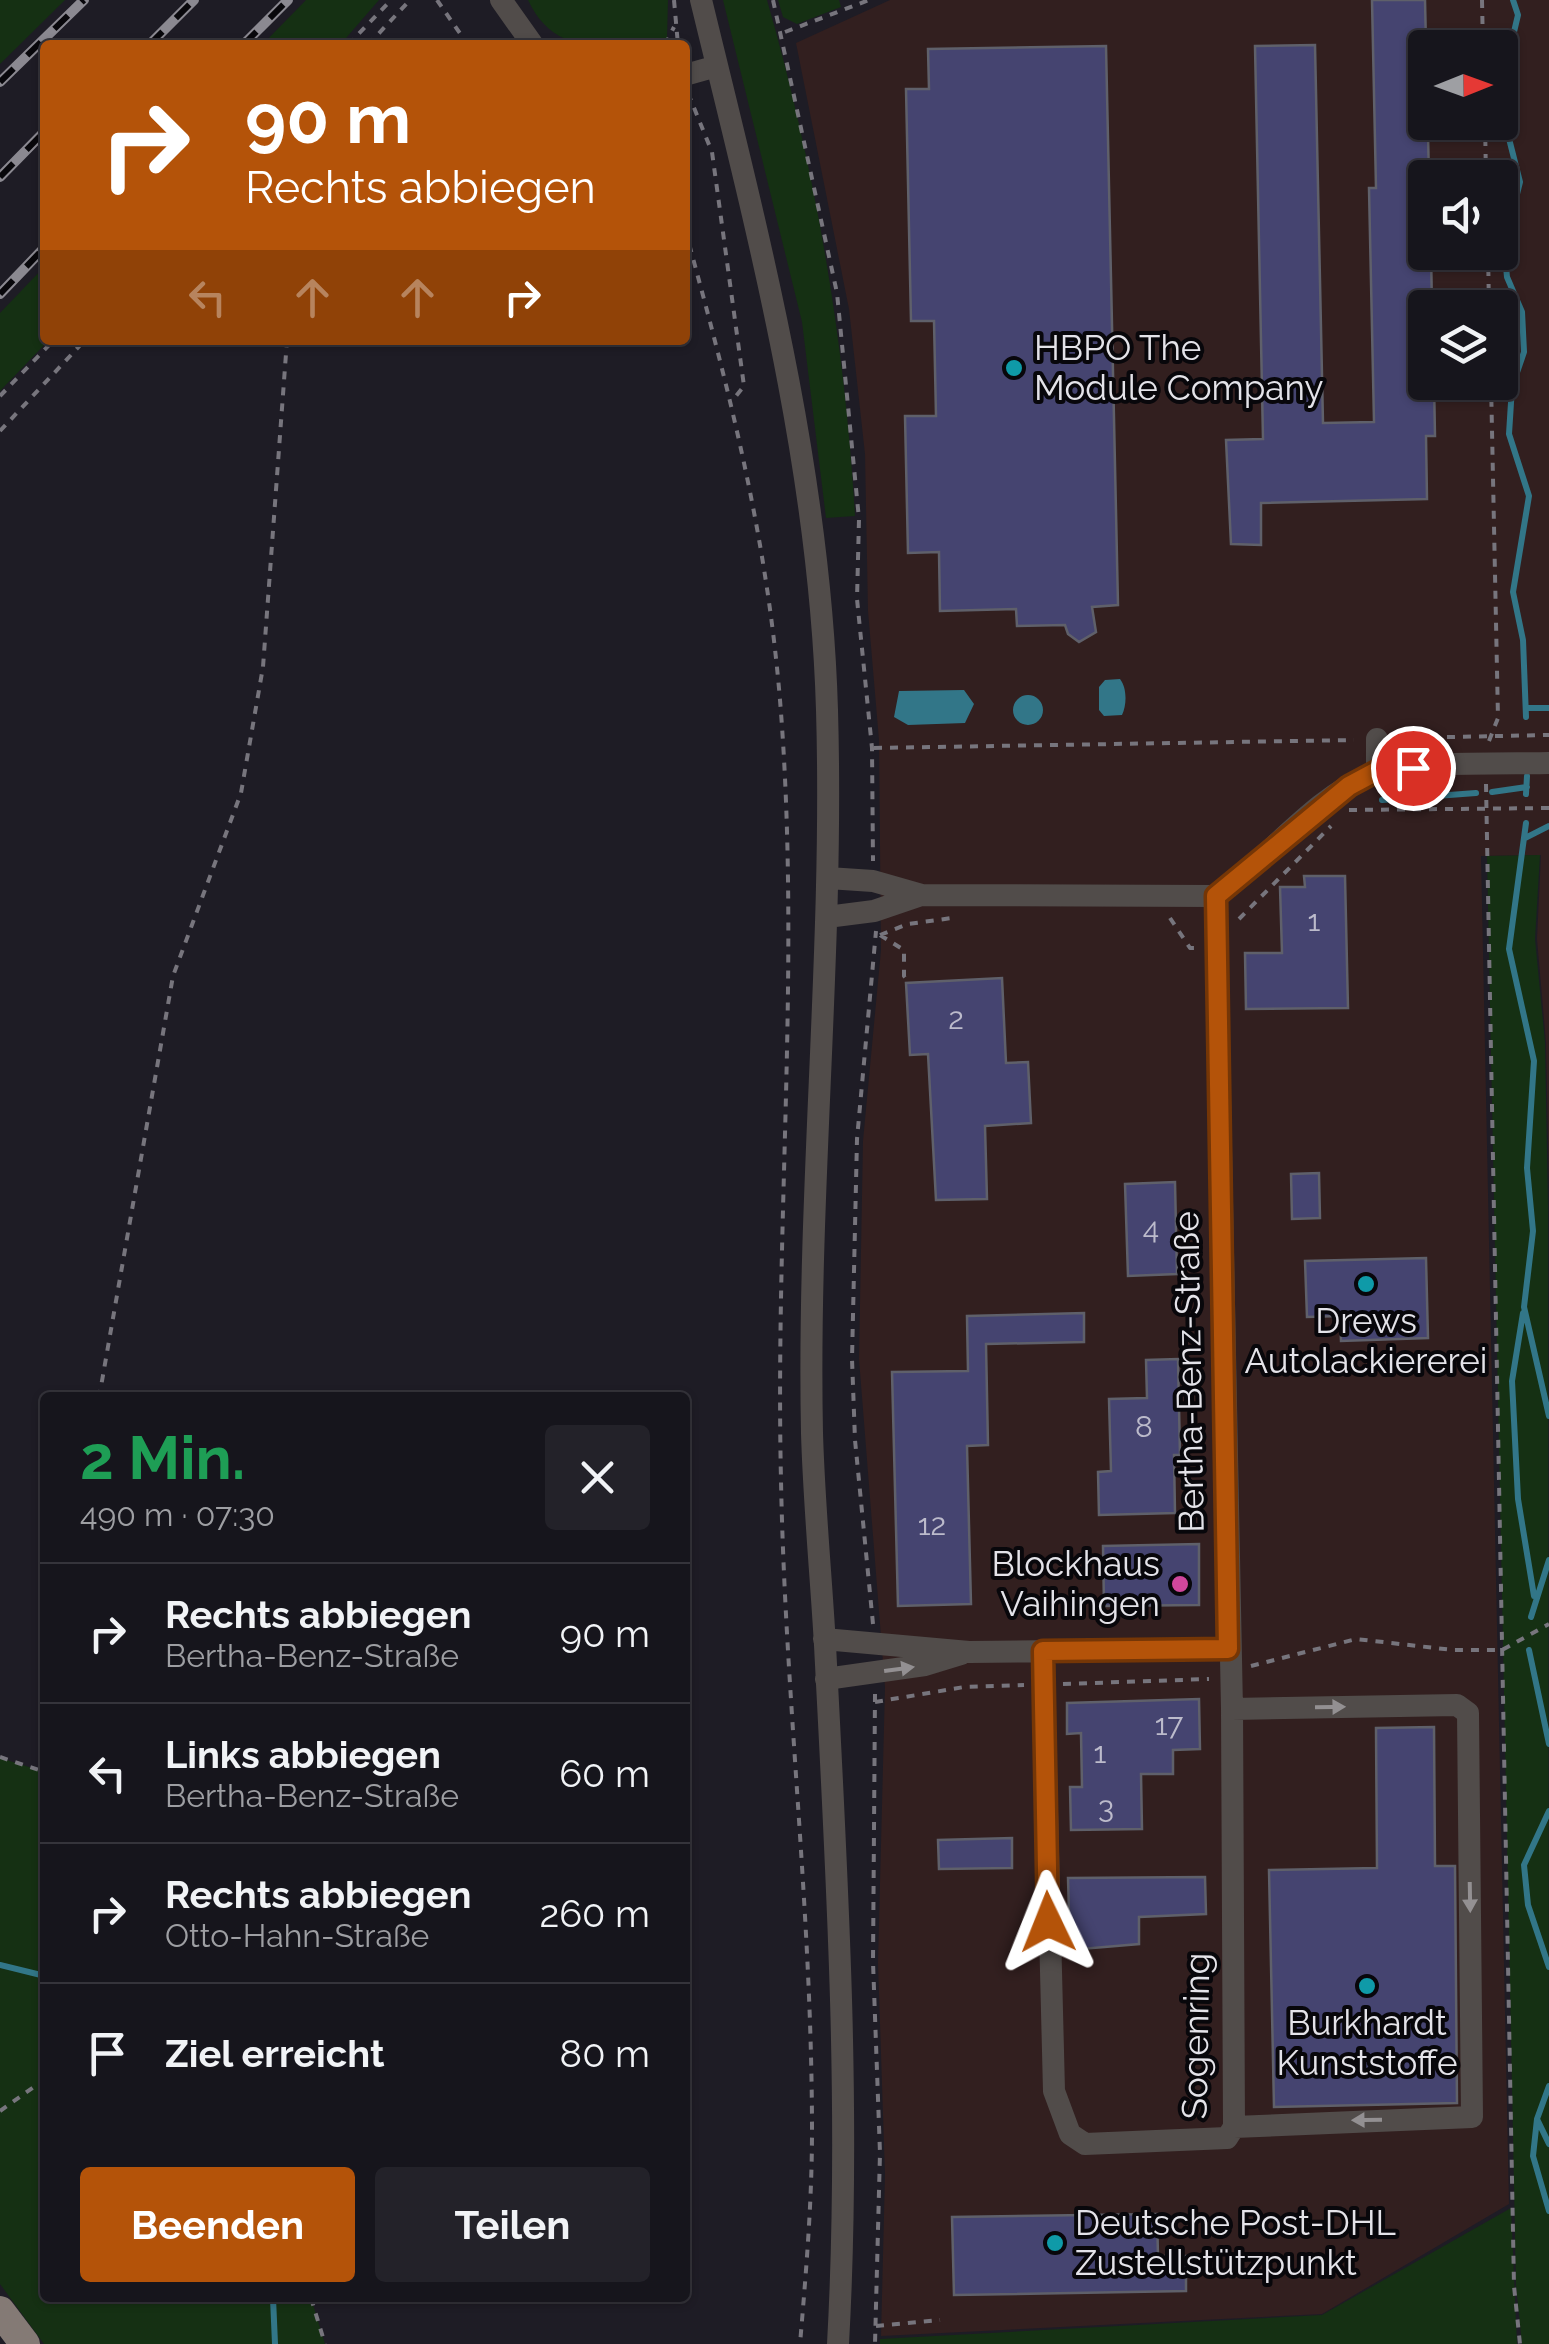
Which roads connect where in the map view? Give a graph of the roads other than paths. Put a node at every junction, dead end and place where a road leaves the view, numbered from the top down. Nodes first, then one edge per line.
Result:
1 (501, 0) edge
2 (701, 0) edge
3 (529, 40) edge
4 (717, 66) junction
5 (690, 76) edge
6 (1377, 739) road end
7 (1549, 763) edge
8 (1377, 771) junction
9 (828, 878) junction
10 (922, 895) junction
11 (1216, 896) junction
12 (827, 917) junction
13 (824, 1639) junction
14 (1043, 1651) junction
15 (970, 1652) junction
16 (1230, 1660) junction
17 (826, 1679) junction
18 (1232, 1709) junction
19 (1234, 2126) junction
20 (0, 2311) edge
21 (25, 2344) edge
22 (838, 2344) edge

1 - 3 street
2 - 4 street
4 - 5 street
4 - 9 street
6 - 8 street
7 - 8 street
8 - 11 street
9 - 10 street
9 - 12 street
10 - 11 street
10 - 12 street
11 - 16 street, Bertha-Benz-Straße
12 - 13 street
13 - 15 street
13 - 17 street
14 - 15 street
14 - 16 street
14 - 19 street, Sogenring
17 -> 15 street
16 - 18 street, Sogenring
17 - 22 street
18 - 19 street, Sogenring
18 -> 19 street
20 - 21 main road

